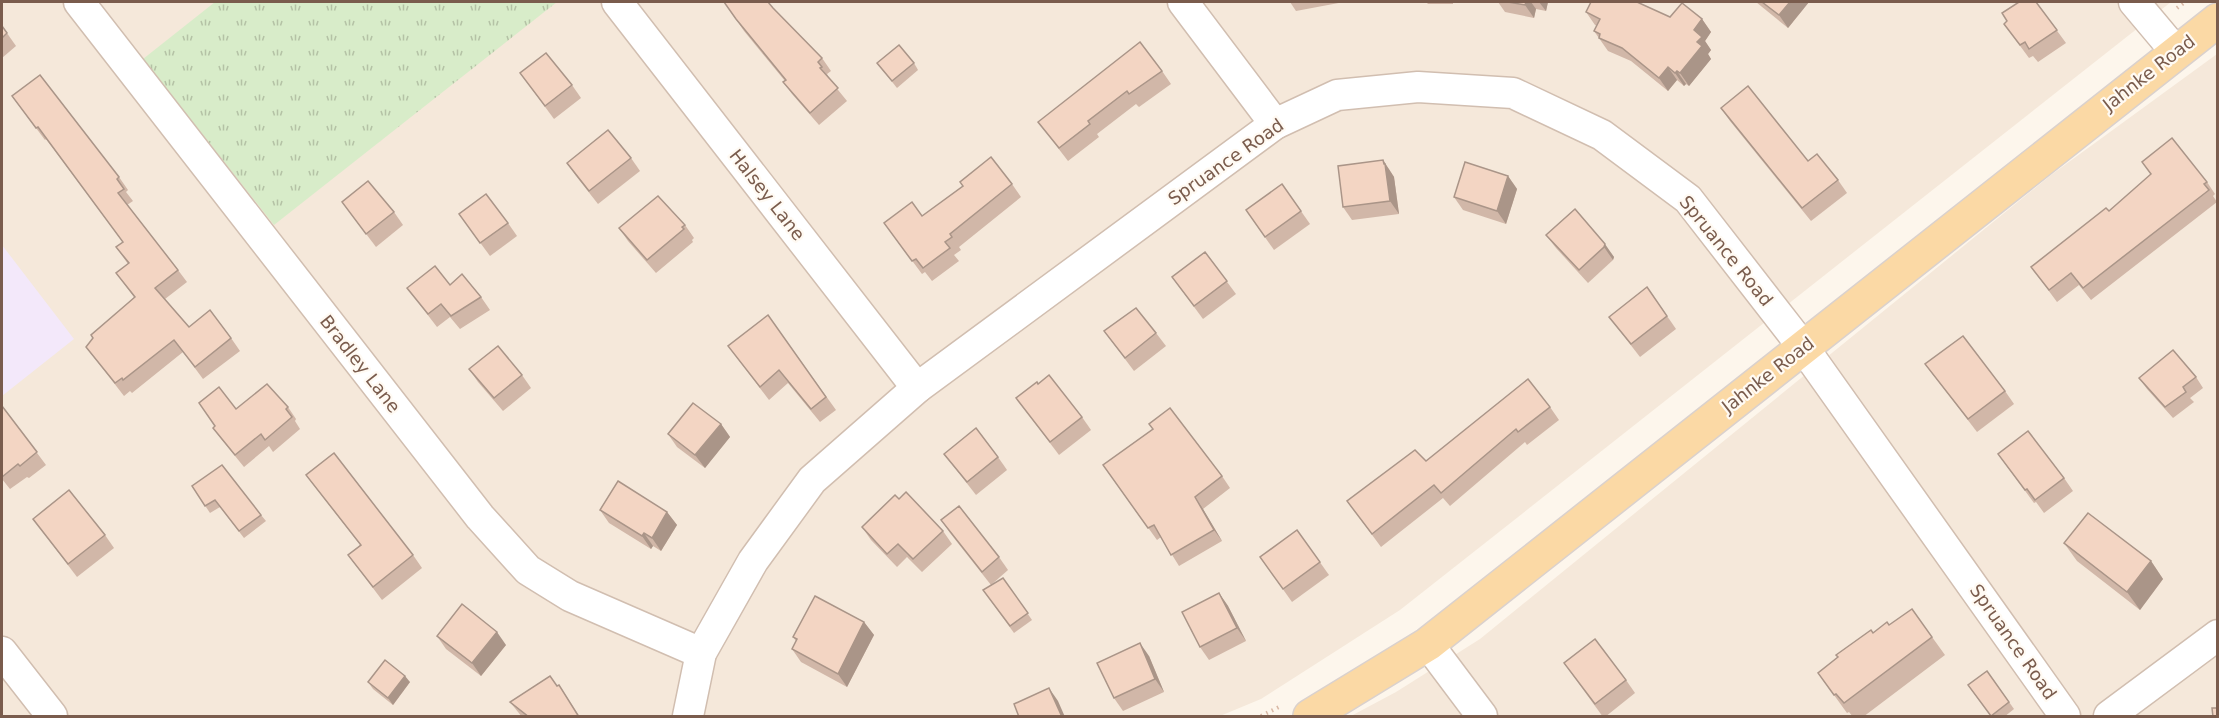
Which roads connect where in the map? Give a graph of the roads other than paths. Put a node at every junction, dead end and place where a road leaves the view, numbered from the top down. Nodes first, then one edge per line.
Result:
1 (79, 2) edge
2 (617, 2) edge
3 (1183, 2) edge
4 (2134, 2) edge
5 (2217, 20) edge
6 (2176, 52) junction
7 (1275, 124) junction
8 (1803, 347) junction
9 (917, 388) junction
10 (2217, 635) edge
11 (1428, 644) junction
12 (2, 652) edge
13 (701, 653) junction
14 (52, 717) edge
15 (688, 717) edge
16 (1310, 717) edge
17 (1482, 717) edge
18 (2065, 717) edge
19 (2109, 717) edge

1 - 13 street, Bradley Lane
2 - 9 street, Halsey Lane
3 - 7 street
4 - 6 street
5 - 6 main road, Jahnke Road
6 - 8 main road, Jahnke Road
7 - 8 street, Spruance Road
7 - 9 street, Spruance Road
8 - 11 main road, Jahnke Road
8 - 18 street, Spruance Road
9 - 13 street, Spruance Road
10 - 19 street
11 - 16 main road, Jahnke Road
11 - 17 street
12 - 14 street
13 - 15 street, Spruance Road

